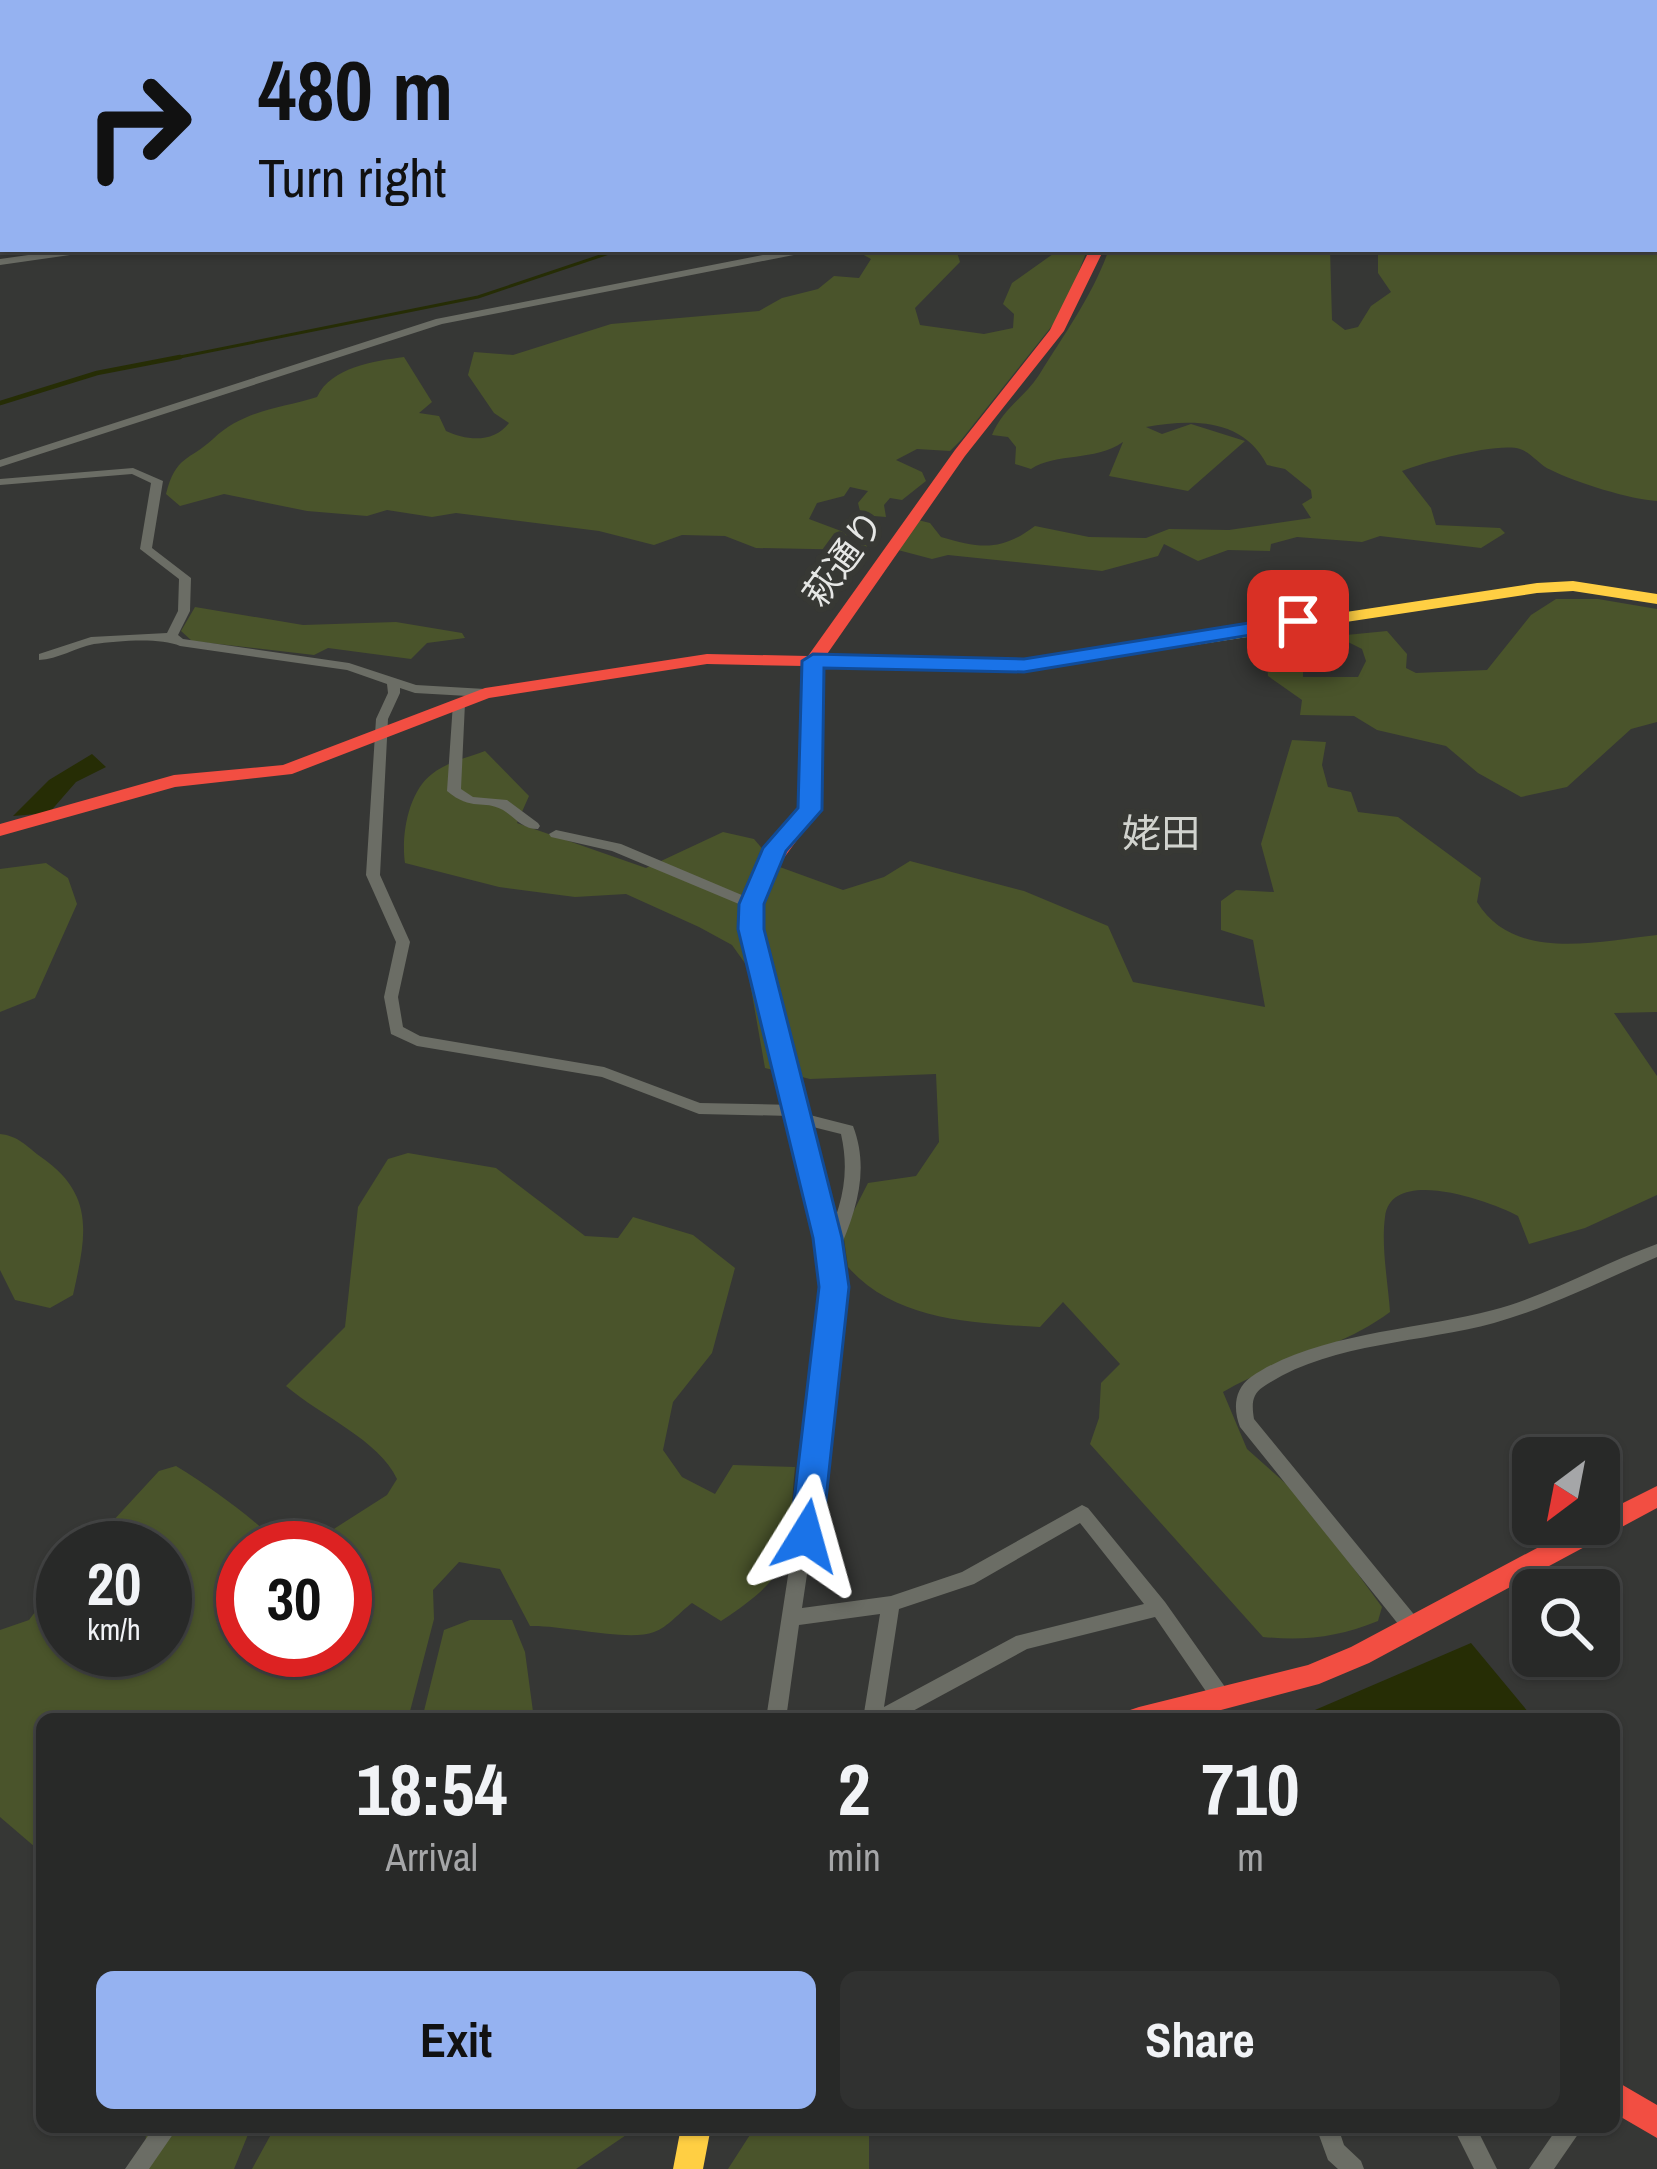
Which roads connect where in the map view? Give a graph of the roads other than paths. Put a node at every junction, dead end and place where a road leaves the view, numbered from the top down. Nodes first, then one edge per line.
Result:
1 (70, 252) edge
2 (794, 252) edge
3 (1096, 252) edge
4 (0, 262) edge
5 (0, 464) edge
6 (0, 482) edge
7 (1657, 599) edge
8 (171, 636) junction
9 (43, 657) dead end
10 (813, 661) junction
11 (393, 687) junction
12 (484, 694) junction
13 (459, 703) junction
14 (385, 733) junction
15 (533, 826) dead end
16 (0, 830) edge
17 (556, 835) dead end
18 (751, 904) junction
19 (797, 1114) junction
20 (1657, 1250) edge
21 (830, 1254) junction
22 (822, 1413) joint
23 (1657, 1496) edge
24 (891, 1604) junction
25 (1159, 1608) junction
26 (795, 1617) junction
27 (1414, 1629) junction
28 (1223, 1700) junction
29 (777, 1713) edge
30 (878, 1713) edge
31 (888, 1713) edge
32 (1168, 1713) edge
33 (1620, 2099) edge
34 (1657, 2122) edge
35 (163, 2133) edge
36 (695, 2133) edge
37 (1329, 2133) edge
38 (1467, 2133) edge
39 (1567, 2133) edge
40 (136, 2169) edge
41 (688, 2169) edge
42 (1353, 2169) edge
43 (1486, 2169) edge
44 (1540, 2169) edge

1 - 4 street
2 - 5 street
3 - 10 street, 萩通り
6 - 8 street
7 - 10 street
8 - 9 street
8 - 11 street
10 - 12 street
10 - 18 street, 萩通り
11 - 12 street
11 - 14 street
12 - 13 street
13 - 14 street
13 - 15 street
14 - 16 street
14 - 19 street
17 - 18 street
18 - 19 street
19 - 21 street
19 - 21 street
20 - 27 street
21 - 22 street
22 - 26 street
23 - 27 street
24 - 25 street
24 - 26 street
24 - 30 street
25 - 28 street
25 - 31 street
26 - 29 street
27 - 28 street
28 - 32 street
33 - 34 street
35 - 40 street
36 - 41 street
37 - 42 street
38 - 43 street
39 - 44 street

